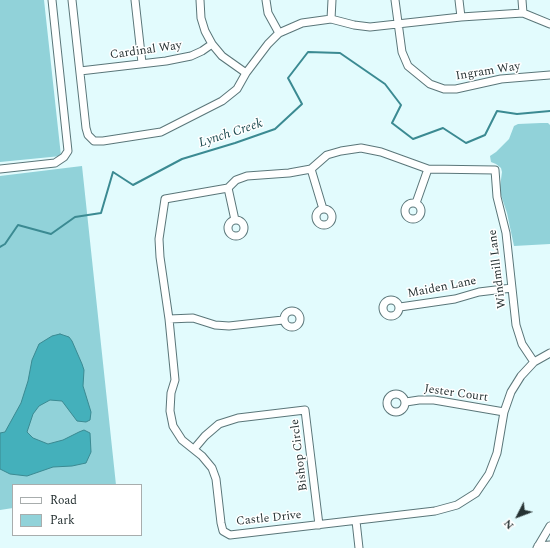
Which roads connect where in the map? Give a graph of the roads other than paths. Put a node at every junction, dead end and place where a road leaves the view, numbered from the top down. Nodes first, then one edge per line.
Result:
1 (52, 0) edge
2 (72, 0) edge
3 (135, 0) edge
4 (200, 0) edge
5 (266, 0) edge
6 (332, 0) edge
7 (395, 0) edge
8 (459, 0) edge
9 (522, 0) edge
10 (523, 13) junction
11 (461, 17) junction
12 (331, 19) junction
13 (550, 24) edge
14 (398, 25) junction
15 (279, 33) junction
16 (212, 44) junction
17 (142, 64) junction
18 (80, 71) junction
19 (246, 73) junction
20 (550, 75) edge
21 (0, 169) edge
22 (311, 169) junction
23 (428, 169) junction
24 (228, 188) junction
25 (416, 203) dead end
26 (323, 209) dead end
27 (235, 220) dead end
28 (512, 288) junction
29 (400, 307) dead end
30 (169, 320) junction
31 (283, 320) dead end
32 (550, 353) edge
33 (534, 362) junction
34 (406, 402) dead end
35 (504, 412) junction
36 (194, 449) junction
37 (356, 521) junction
38 (319, 525) junction
39 (550, 526) edge
40 (550, 545) edge
41 (537, 547) edge
42 (359, 548) edge

1 - 21 street
2 - 18 street
3 - 17 street
4 - 16 street
5 - 15 street
6 - 12 street
7 - 14 street, Ingram Way
8 - 11 street
9 - 10 street
10 - 11 street
10 - 13 street
11 - 14 street
12 - 14 street
12 - 15 street
14 - 20 street, Ingram Way
15 - 19 street
16 - 17 street, Cardinal Way
16 - 19 street
17 - 18 street, Cardinal Way
18 - 19 street
22 - 23 street
22 - 24 street
22 - 26 street
23 - 25 street
23 - 28 street, Windmill Lane
24 - 27 street
24 - 30 street, Castle Drive
28 - 29 street, Maiden Lane
28 - 33 street, Windmill Lane
30 - 31 street
30 - 36 street, Castle Drive
32 - 33 street, Castle Drive
33 - 35 street, Castle Drive
34 - 35 street, Jester Court
35 - 37 street, Castle Drive
36 - 38 street, Castle Drive
36 - 38 street, Bishop Circle
37 - 38 street, Castle Drive
37 - 42 street
39 - 41 street
40 - 41 street

